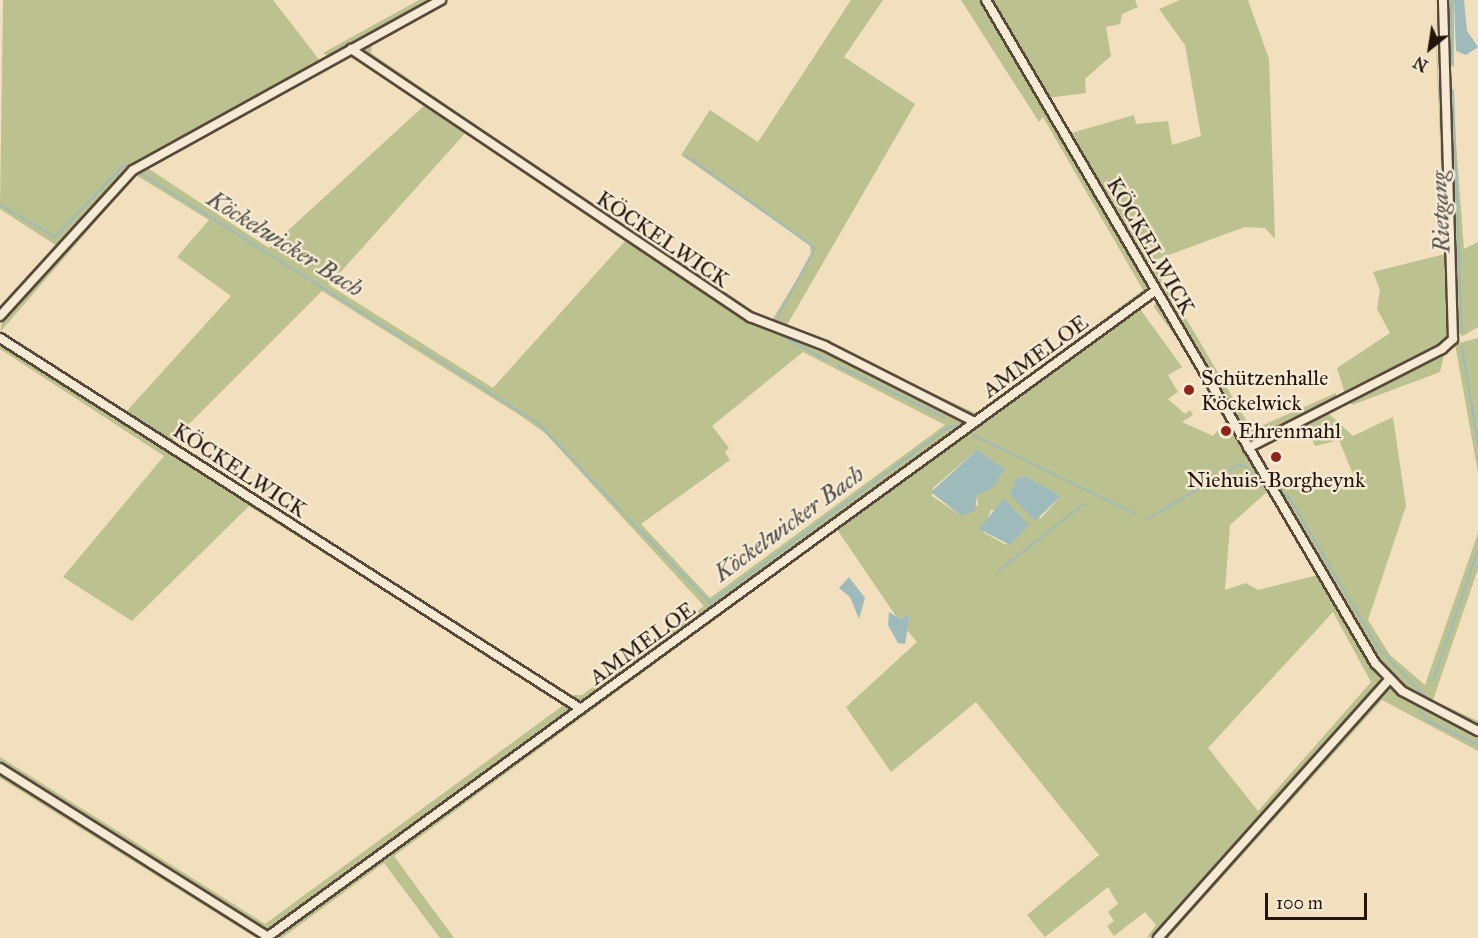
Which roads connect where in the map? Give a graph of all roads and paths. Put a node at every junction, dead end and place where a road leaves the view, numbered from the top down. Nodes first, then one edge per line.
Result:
1 (441, 0) edge
2 (986, 0) edge
3 (1443, 0) edge
4 (351, 49) junction
5 (1155, 291) junction
6 (0, 316) edge
7 (0, 338) edge
8 (975, 422) junction
9 (1248, 448) junction
10 (1389, 680) junction
11 (581, 709) junction
12 (1478, 731) edge
13 (0, 768) edge
14 (267, 937) edge
15 (1158, 938) edge

1 - 4 street
2 - 5 street, KÖCKELWICK
3 - 9 street
4 - 6 street
4 - 8 street, KÖCKELWICK
5 - 8 street, AMMELOE
5 - 9 street, KÖCKELWICK
7 - 11 street, KÖCKELWICK
8 - 11 street, AMMELOE
9 - 10 street, KÖCKELWICK
10 - 12 street, KÖCKELWICK
10 - 15 street
11 - 14 street, AMMELOE
13 - 14 street

